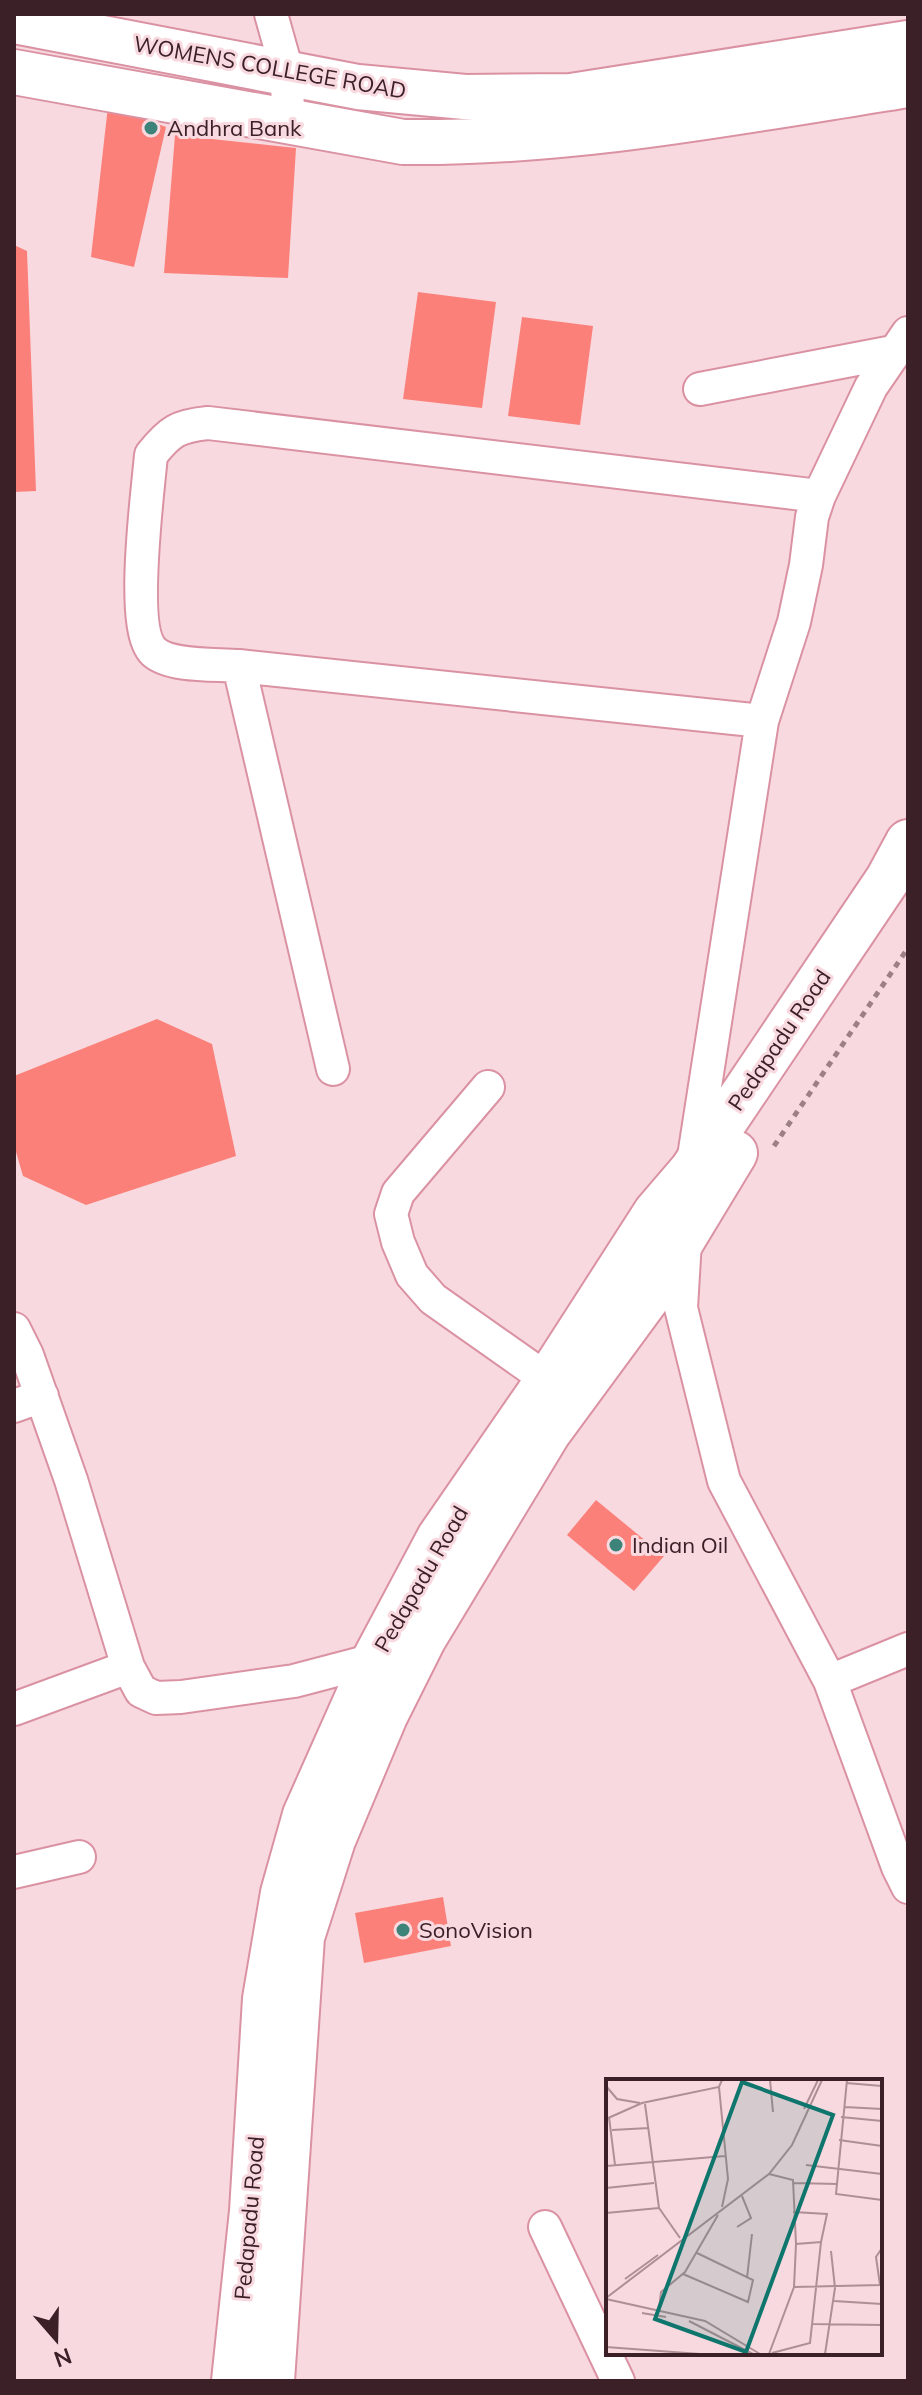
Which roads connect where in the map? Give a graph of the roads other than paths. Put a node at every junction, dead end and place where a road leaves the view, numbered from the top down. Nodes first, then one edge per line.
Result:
1 (271, 14) edge
2 (14, 21) edge
3 (908, 43) edge
4 (287, 71) junction
5 (14, 72) edge
6 (908, 85) edge
7 (288, 120) junction
8 (901, 342) edge
9 (700, 389) dead end
10 (819, 496) junction
11 (239, 666) junction
12 (762, 721) junction
13 (908, 842) edge
14 (908, 882) edge
15 (333, 1069) dead end
16 (488, 1087) dead end
17 (692, 1170) junction
18 (685, 1236) junction
19 (14, 1329) edge
20 (548, 1380) junction
21 (28, 1401) edge
22 (908, 1649) edge
23 (374, 1660) junction
24 (128, 1667) junction
25 (830, 1681) junction
26 (14, 1709) edge
27 (79, 1857) dead end
28 (14, 1872) edge
29 (908, 1887) edge
30 (545, 2227) dead end
31 (234, 2381) edge
32 (272, 2381) edge
33 (618, 2381) edge

1 - 4 street
2 - 4 main road, WOMENS COLLEGE ROAD
3 - 4 main road, WOMENS COLLEGE ROAD
4 - 7 street
5 - 7 main road
6 - 7 main road
8 - 9 street
8 - 10 street
10 - 11 street
10 - 12 street
11 - 12 street
11 - 15 street
12 - 17 street
13 - 17 main road, Pedapadu Road
14 - 18 main road
16 - 20 street
17 - 18 street
17 - 20 main road, Pedapadu Road
18 - 25 street
18 - 32 main road
19 - 21 street
20 - 23 main road, Pedapadu Road
21 - 24 street
22 - 25 street
23 - 24 street
23 - 31 main road, Pedapadu Road
24 - 26 street
25 - 29 street
27 - 28 street
30 - 33 street

